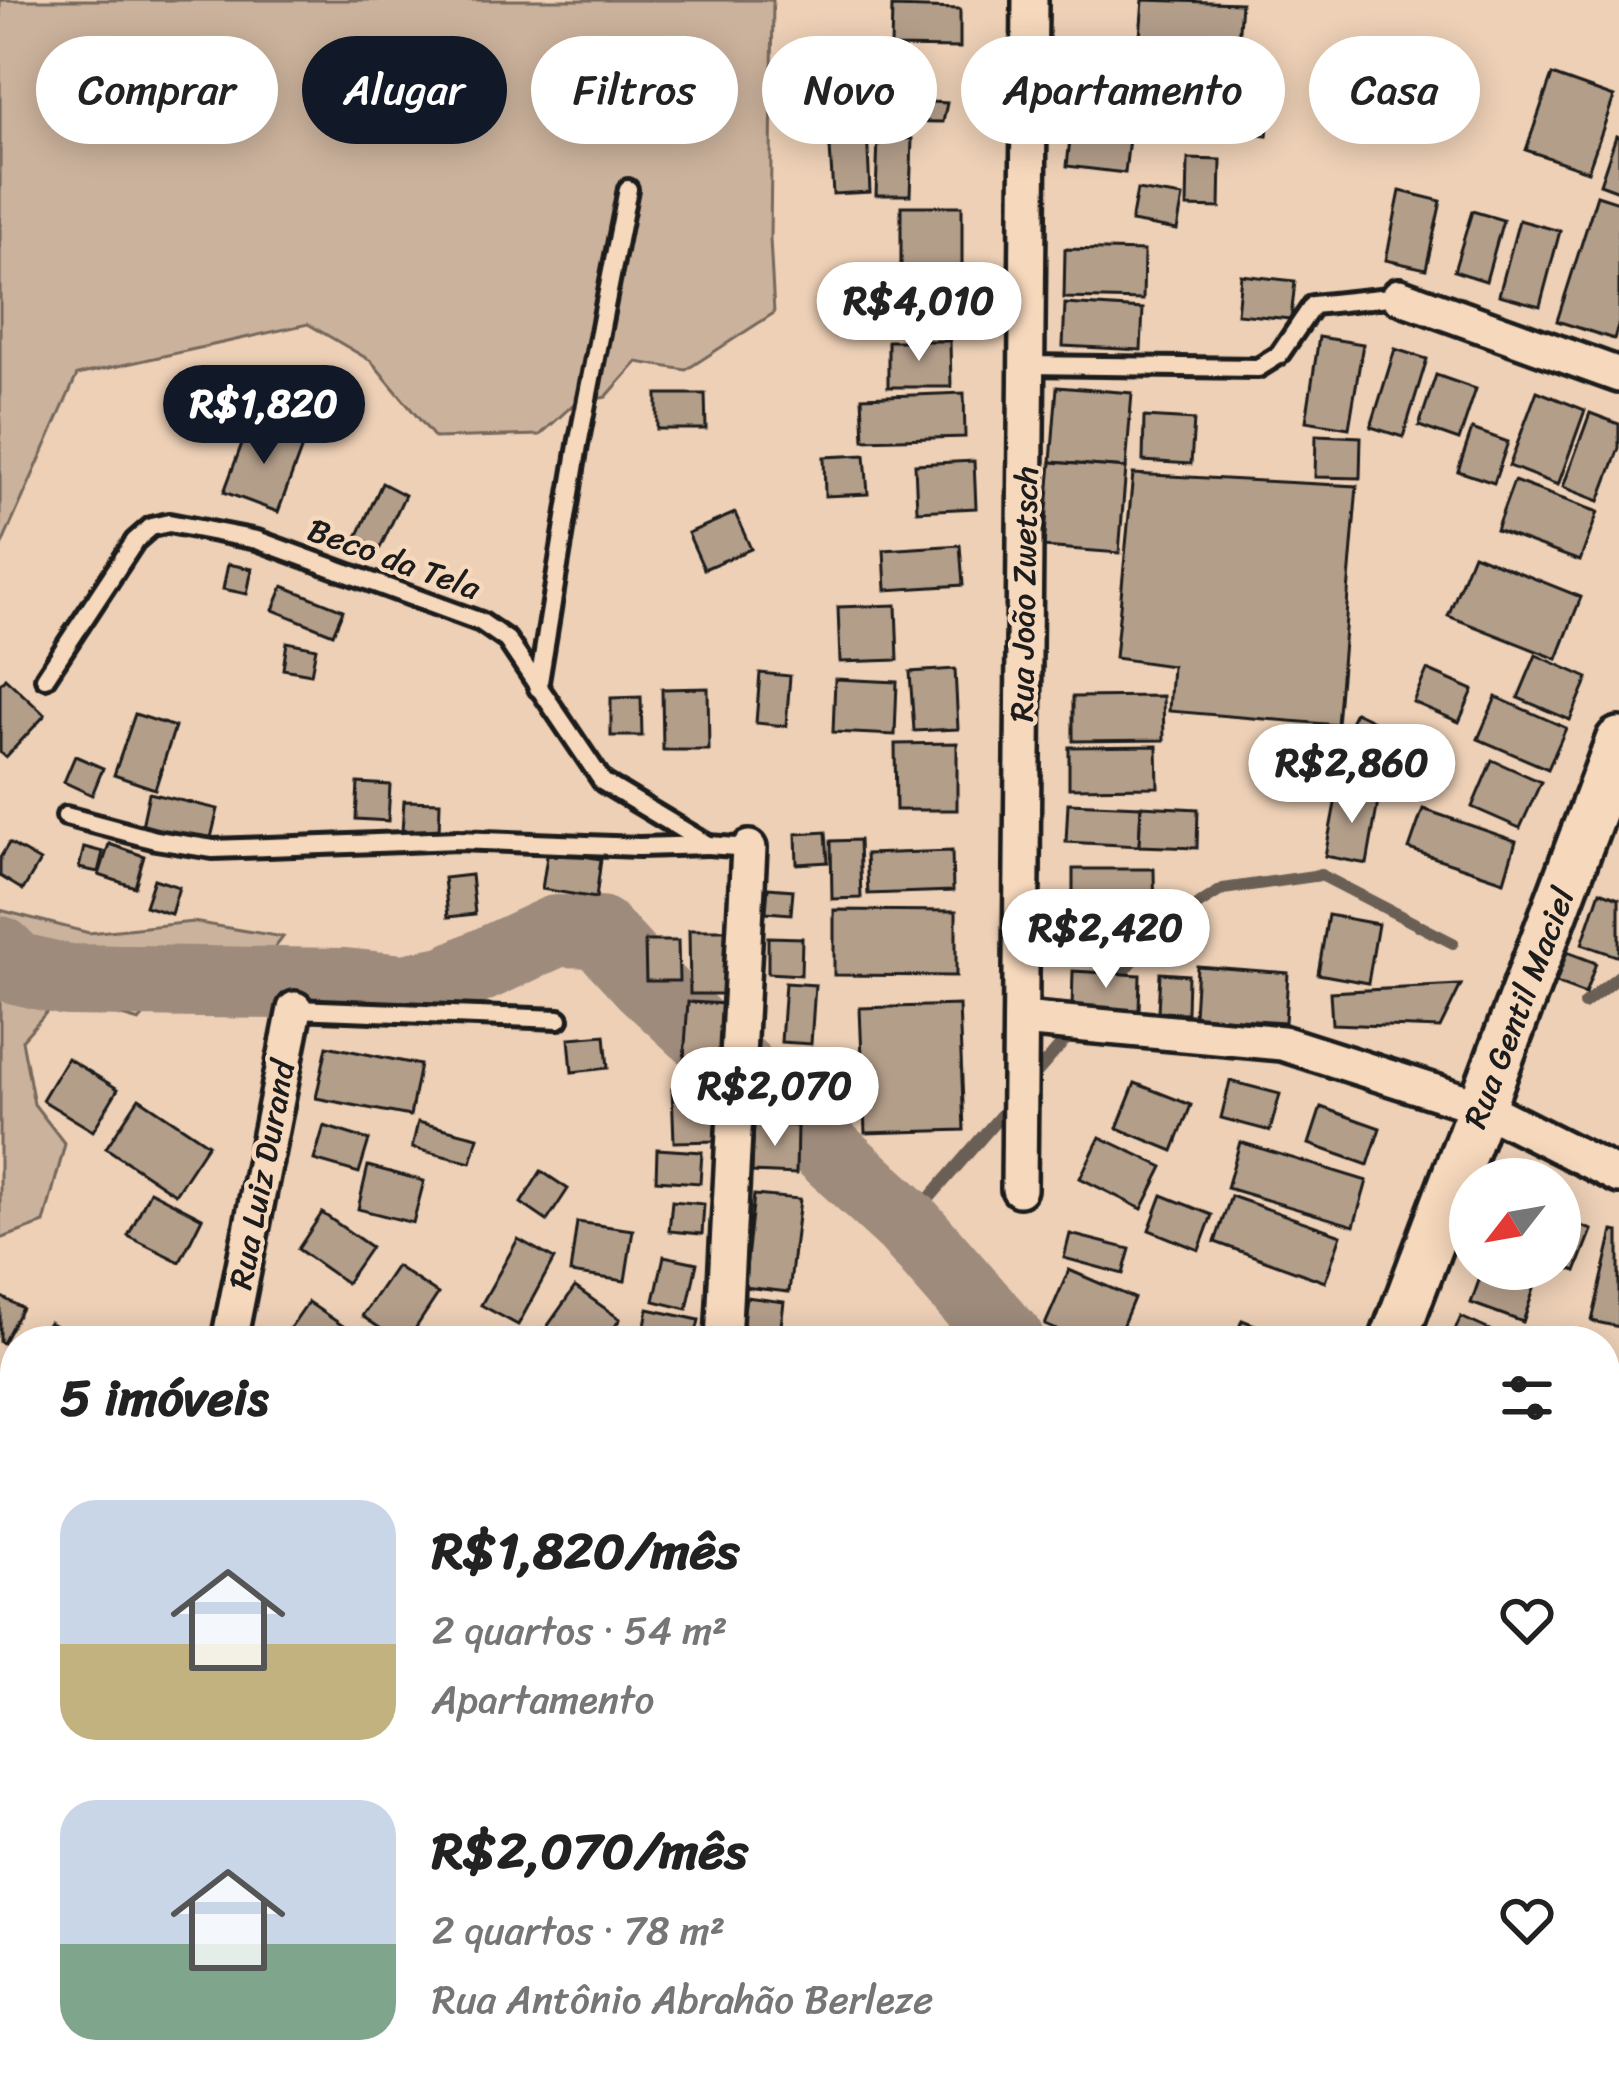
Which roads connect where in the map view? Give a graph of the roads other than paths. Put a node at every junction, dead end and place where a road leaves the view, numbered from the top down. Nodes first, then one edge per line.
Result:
1 (1030, 0) edge
2 (628, 189) dead end
3 (1399, 296) joint
4 (1026, 364) junction
5 (1619, 375) edge
6 (45, 678) dead end
7 (538, 688) junction
8 (1619, 741) edge
9 (66, 816) dead end
10 (708, 845) junction
11 (749, 848) joint
12 (295, 1009) joint
13 (559, 1019) dead end
14 (1021, 1019) junction
15 (1482, 1107) junction
16 (1619, 1176) edge
17 (1019, 1189) dead end
18 (232, 1326) edge
19 (724, 1326) edge
20 (1400, 1326) edge

1 - 4 street, Rua João Zwetsch
2 - 7 lane
3 - 4 lane
3 - 5 street
4 - 14 street, Rua João Zwetsch
6 - 7 lane, Beco da Tela
7 - 10 lane, Beco da Tela
8 - 15 street, Rua Gentil Maciel
9 - 10 lane, Beco da Tela
10 - 11 lane, Beco da Tela
11 - 19 street
12 - 13 lane
12 - 18 street, Rua Luiz Durand
14 - 15 street
14 - 17 street, Rua João Zwetsch
15 - 16 street
15 - 20 street, Rua Gentil Maciel

